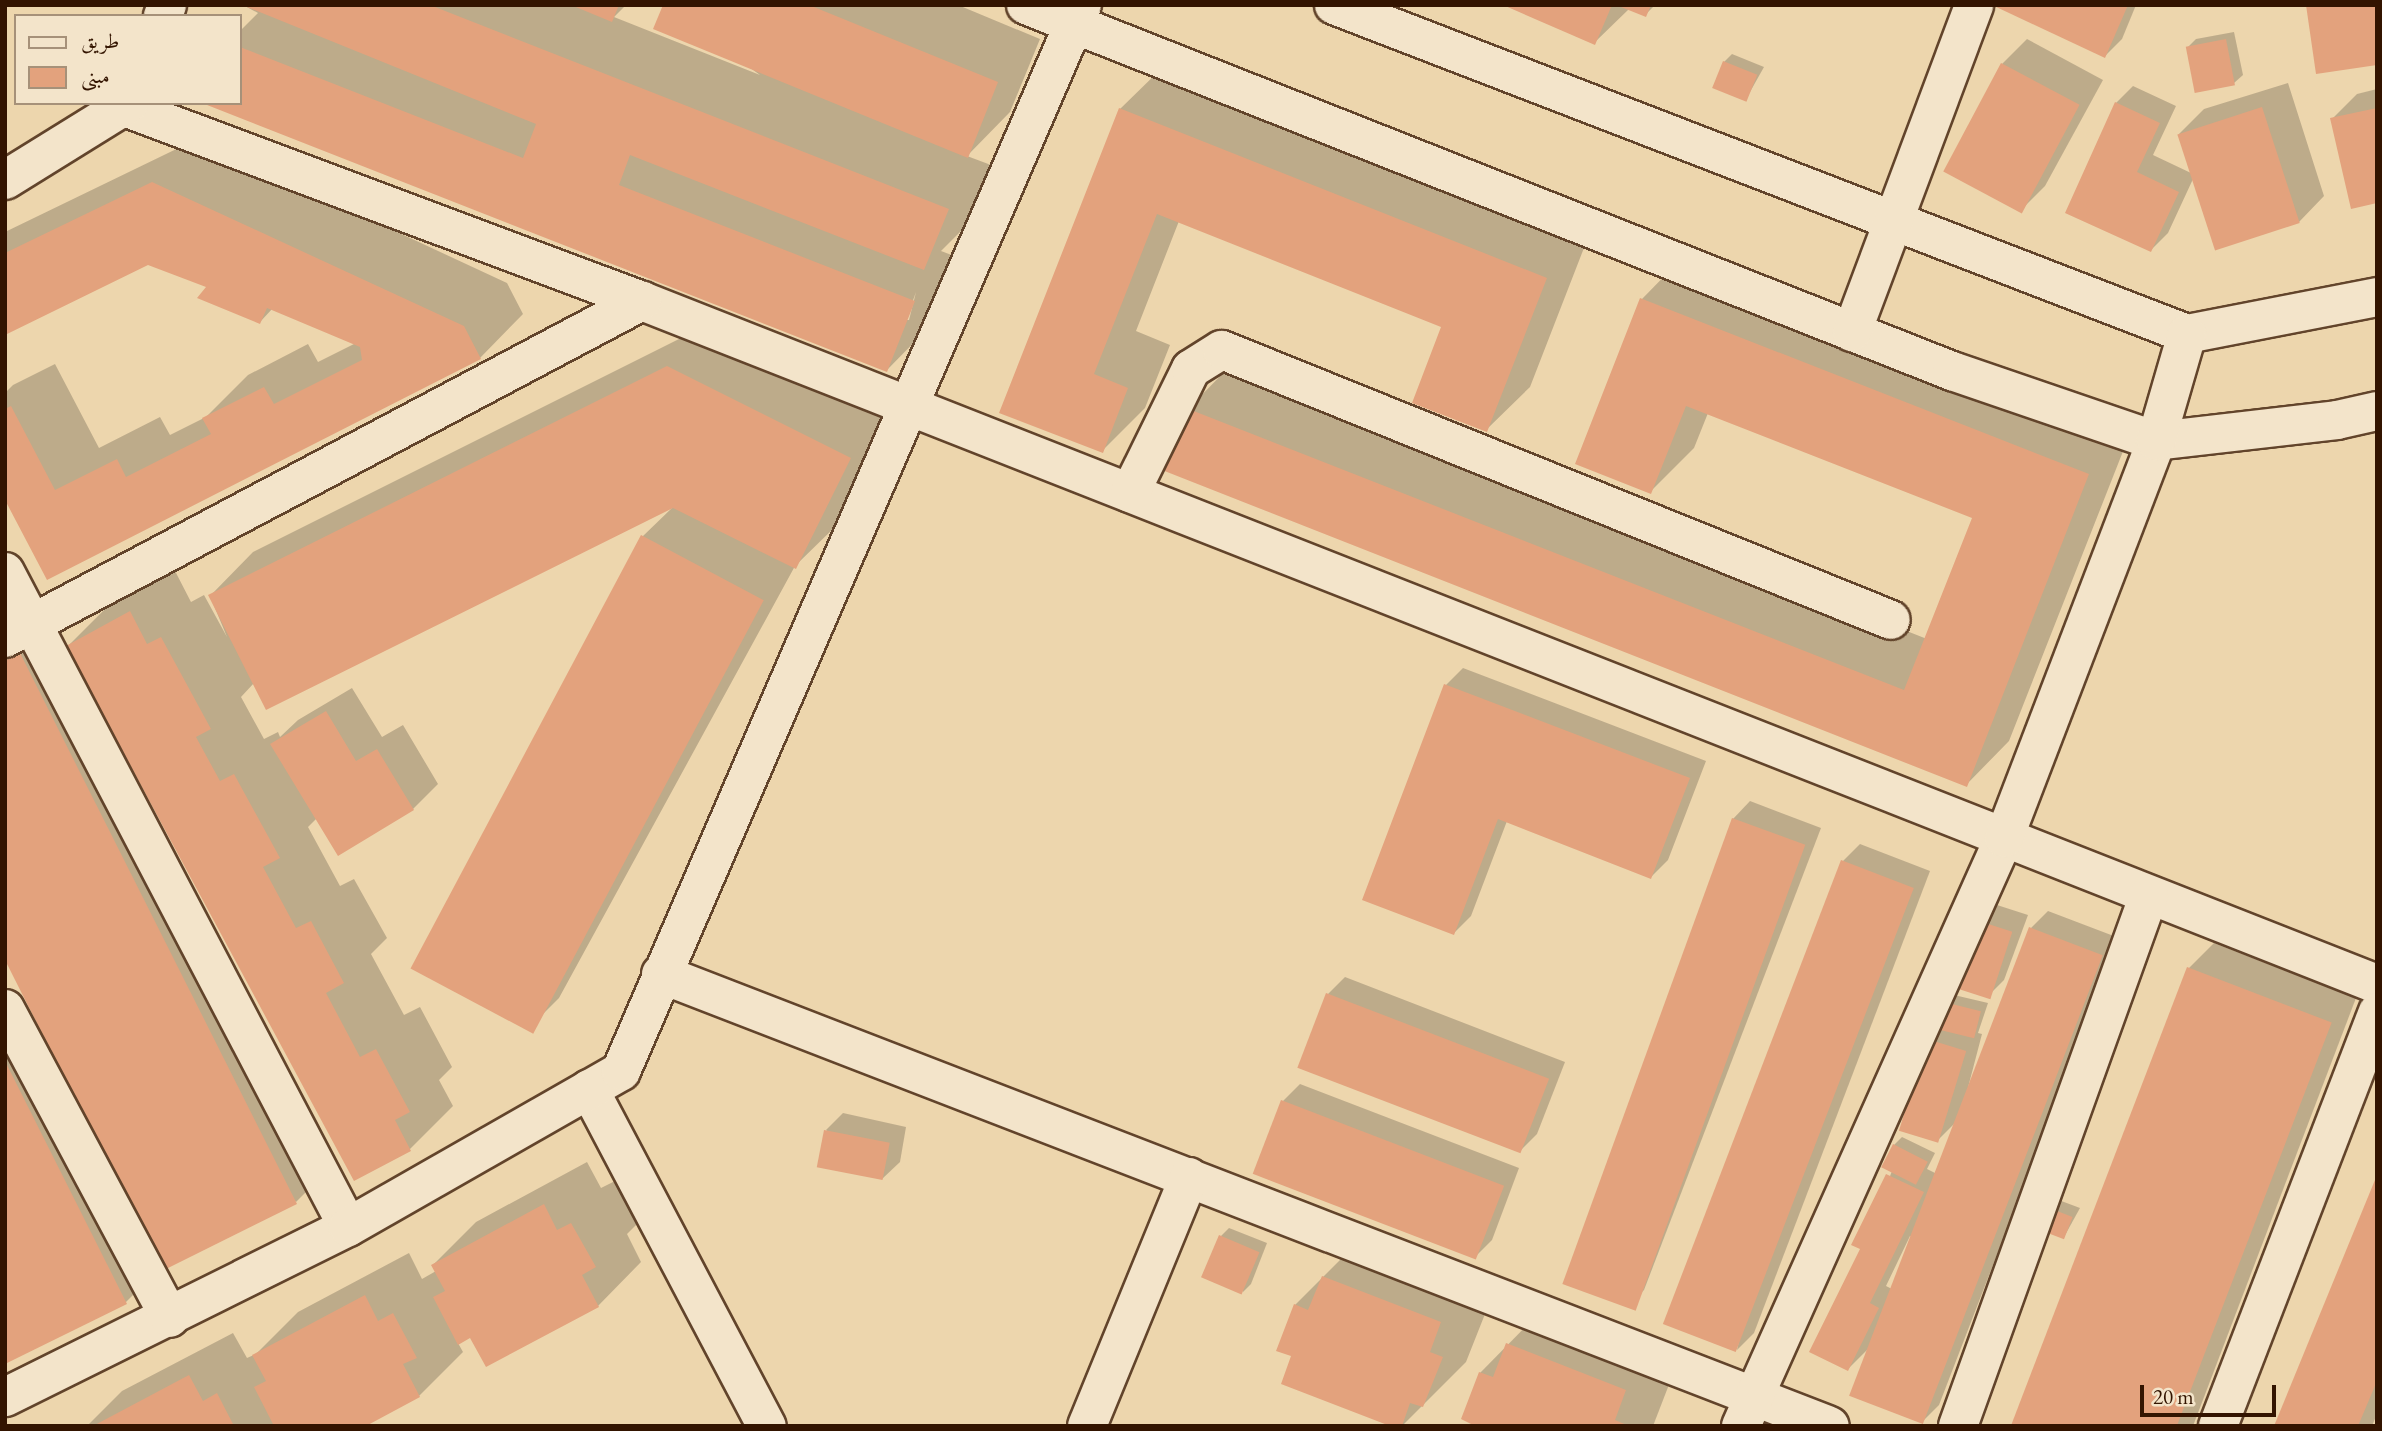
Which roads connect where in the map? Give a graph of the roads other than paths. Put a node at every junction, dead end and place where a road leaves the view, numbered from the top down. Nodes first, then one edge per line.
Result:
1 (1026, 5) edge
2 (1334, 5) edge
3 (1974, 5) edge
4 (1078, 15) edge
5 (128, 106) edge
6 (5, 180) edge
7 (1892, 220) junction
8 (2377, 298) edge
9 (642, 302) junction
10 (1852, 332) junction
11 (2187, 334) junction
12 (907, 406) junction
13 (2377, 411) edge
14 (2156, 442) junction
15 (1130, 494) junction
16 (5, 572) edge
17 (1891, 620) dead end
18 (19, 630) edge
19 (2004, 838) junction
20 (2149, 895) junction
21 (661, 974) junction
22 (2377, 984) edge
23 (5, 1009) edge
24 (2377, 1013) edge
25 (589, 1089) junction
26 (1189, 1177) junction
27 (348, 1227) junction
28 (170, 1318) junction
29 (5, 1397) edge
30 (1747, 1410) edge
31 (767, 1426) edge
32 (1087, 1426) edge
33 (1830, 1426) edge
34 (1958, 1426) edge
35 (2218, 1426) edge

1 - 4 street
2 - 7 street
3 - 7 street
4 - 10 street
4 - 12 street
5 - 6 street
5 - 9 street
7 - 10 street
7 - 11 street
8 - 11 street
9 - 12 street
9 - 18 street
10 - 14 street
11 - 14 street
12 - 15 street
12 - 21 street
13 - 14 street
14 - 19 street
15 - 17 street
15 - 19 street
16 - 18 street
18 - 27 street
19 - 20 street
19 - 30 street
20 - 22 street
20 - 34 street
21 - 25 street
21 - 26 street
23 - 28 street
24 - 35 street
25 - 27 street
25 - 31 street
26 - 30 street
26 - 32 street
27 - 28 street
28 - 29 street
30 - 33 street

